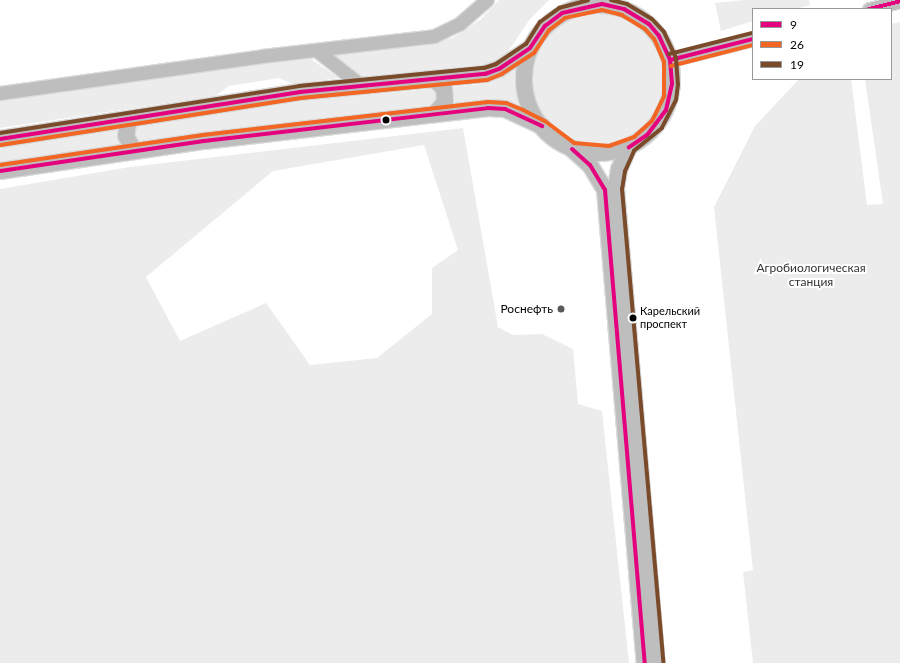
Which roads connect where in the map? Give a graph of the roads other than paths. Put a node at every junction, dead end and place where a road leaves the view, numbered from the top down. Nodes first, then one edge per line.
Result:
1 (487, 0) edge
2 (900, 1) edge
3 (580, 3) edge
4 (873, 8) edge
5 (752, 39) edge
6 (530, 48) junction
7 (316, 50) junction
8 (670, 60) junction
9 (434, 79) junction
10 (361, 86) junction
11 (0, 93) edge
12 (436, 114) junction
13 (129, 119) junction
14 (542, 126) junction
15 (0, 139) edge
16 (629, 146) junction
17 (572, 149) junction
18 (134, 151) junction
19 (0, 171) edge
20 (637, 512) junction
21 (645, 663) edge
22 (658, 663) edge

1 - 7 street
2 - 4 street
3 - 6 main road
3 - 8 main road
5 - 8 street
6 - 9 main road
6 - 14 main road
7 - 10 street
7 - 11 street
8 - 16 main road
9 - 10 main road
9 - 12 main road
10 - 13 main road
12 - 14 main road
12 - 18 main road
13 - 15 main road
13 - 18 main road
14 - 17 main road
16 - 17 main road
16 - 20 main road
17 - 20 main road
18 - 19 main road
20 - 21 main road
20 - 22 main road

